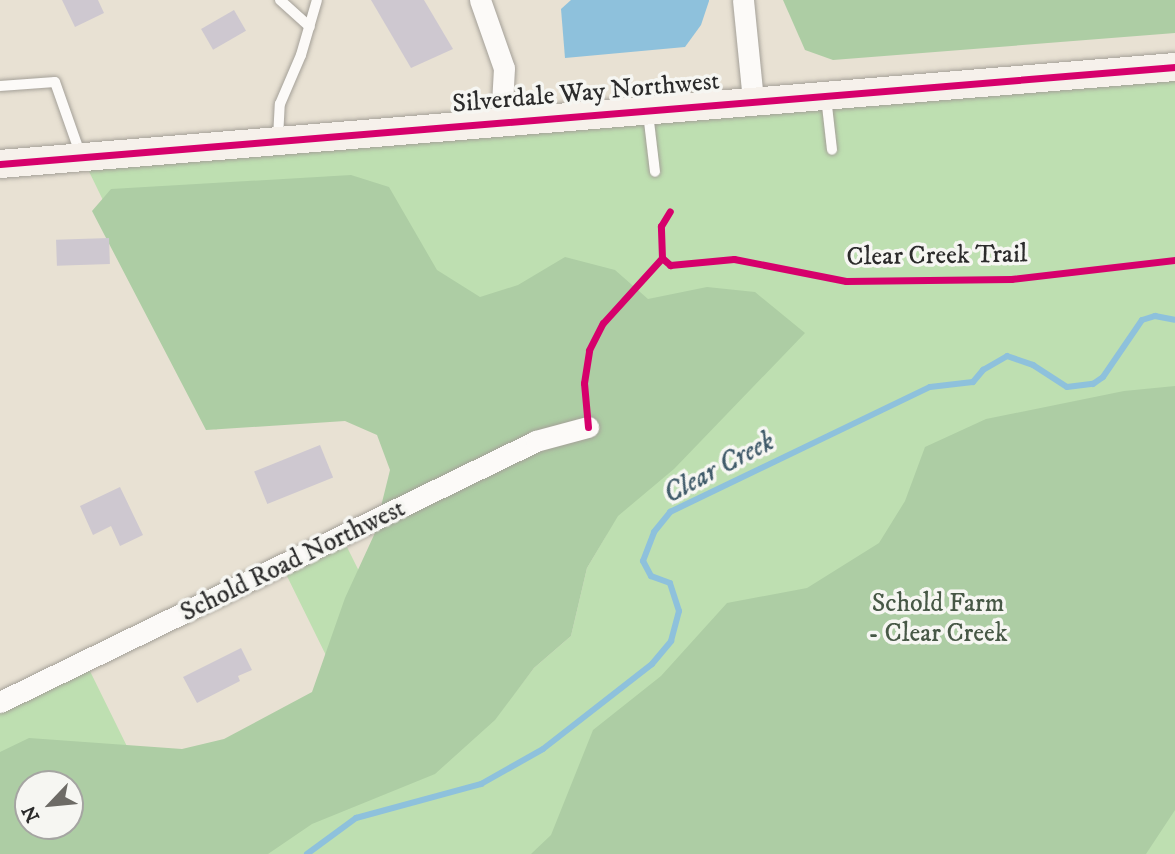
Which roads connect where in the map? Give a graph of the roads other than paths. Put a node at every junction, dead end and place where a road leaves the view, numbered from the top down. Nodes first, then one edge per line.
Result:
1 (280, 0) edge
2 (317, 0) edge
3 (480, 0) edge
4 (743, 0) edge
5 (310, 27) junction
6 (1175, 67) edge
7 (0, 86) edge
8 (826, 96) junction
9 (753, 100) junction
10 (647, 110) junction
11 (500, 121) junction
12 (278, 138) junction
13 (832, 150) dead end
14 (82, 157) junction
15 (0, 164) edge
16 (655, 172) dead end
17 (588, 427) dead end
18 (0, 702) edge

1 - 5 lane
2 - 5 lane
3 - 11 street
4 - 9 street
5 - 12 lane
6 - 8 main road, Silverdale Way Northwest
7 - 14 lane
8 - 9 main road, Silverdale Way Northwest
8 - 13 lane
9 - 10 main road, Silverdale Way Northwest
10 - 11 main road, Silverdale Way Northwest
10 - 16 lane
11 - 12 main road, Silverdale Way Northwest
12 - 14 main road, Silverdale Way Northwest
14 - 15 main road, Silverdale Way Northwest
17 - 18 street, Schold Road Northwest

